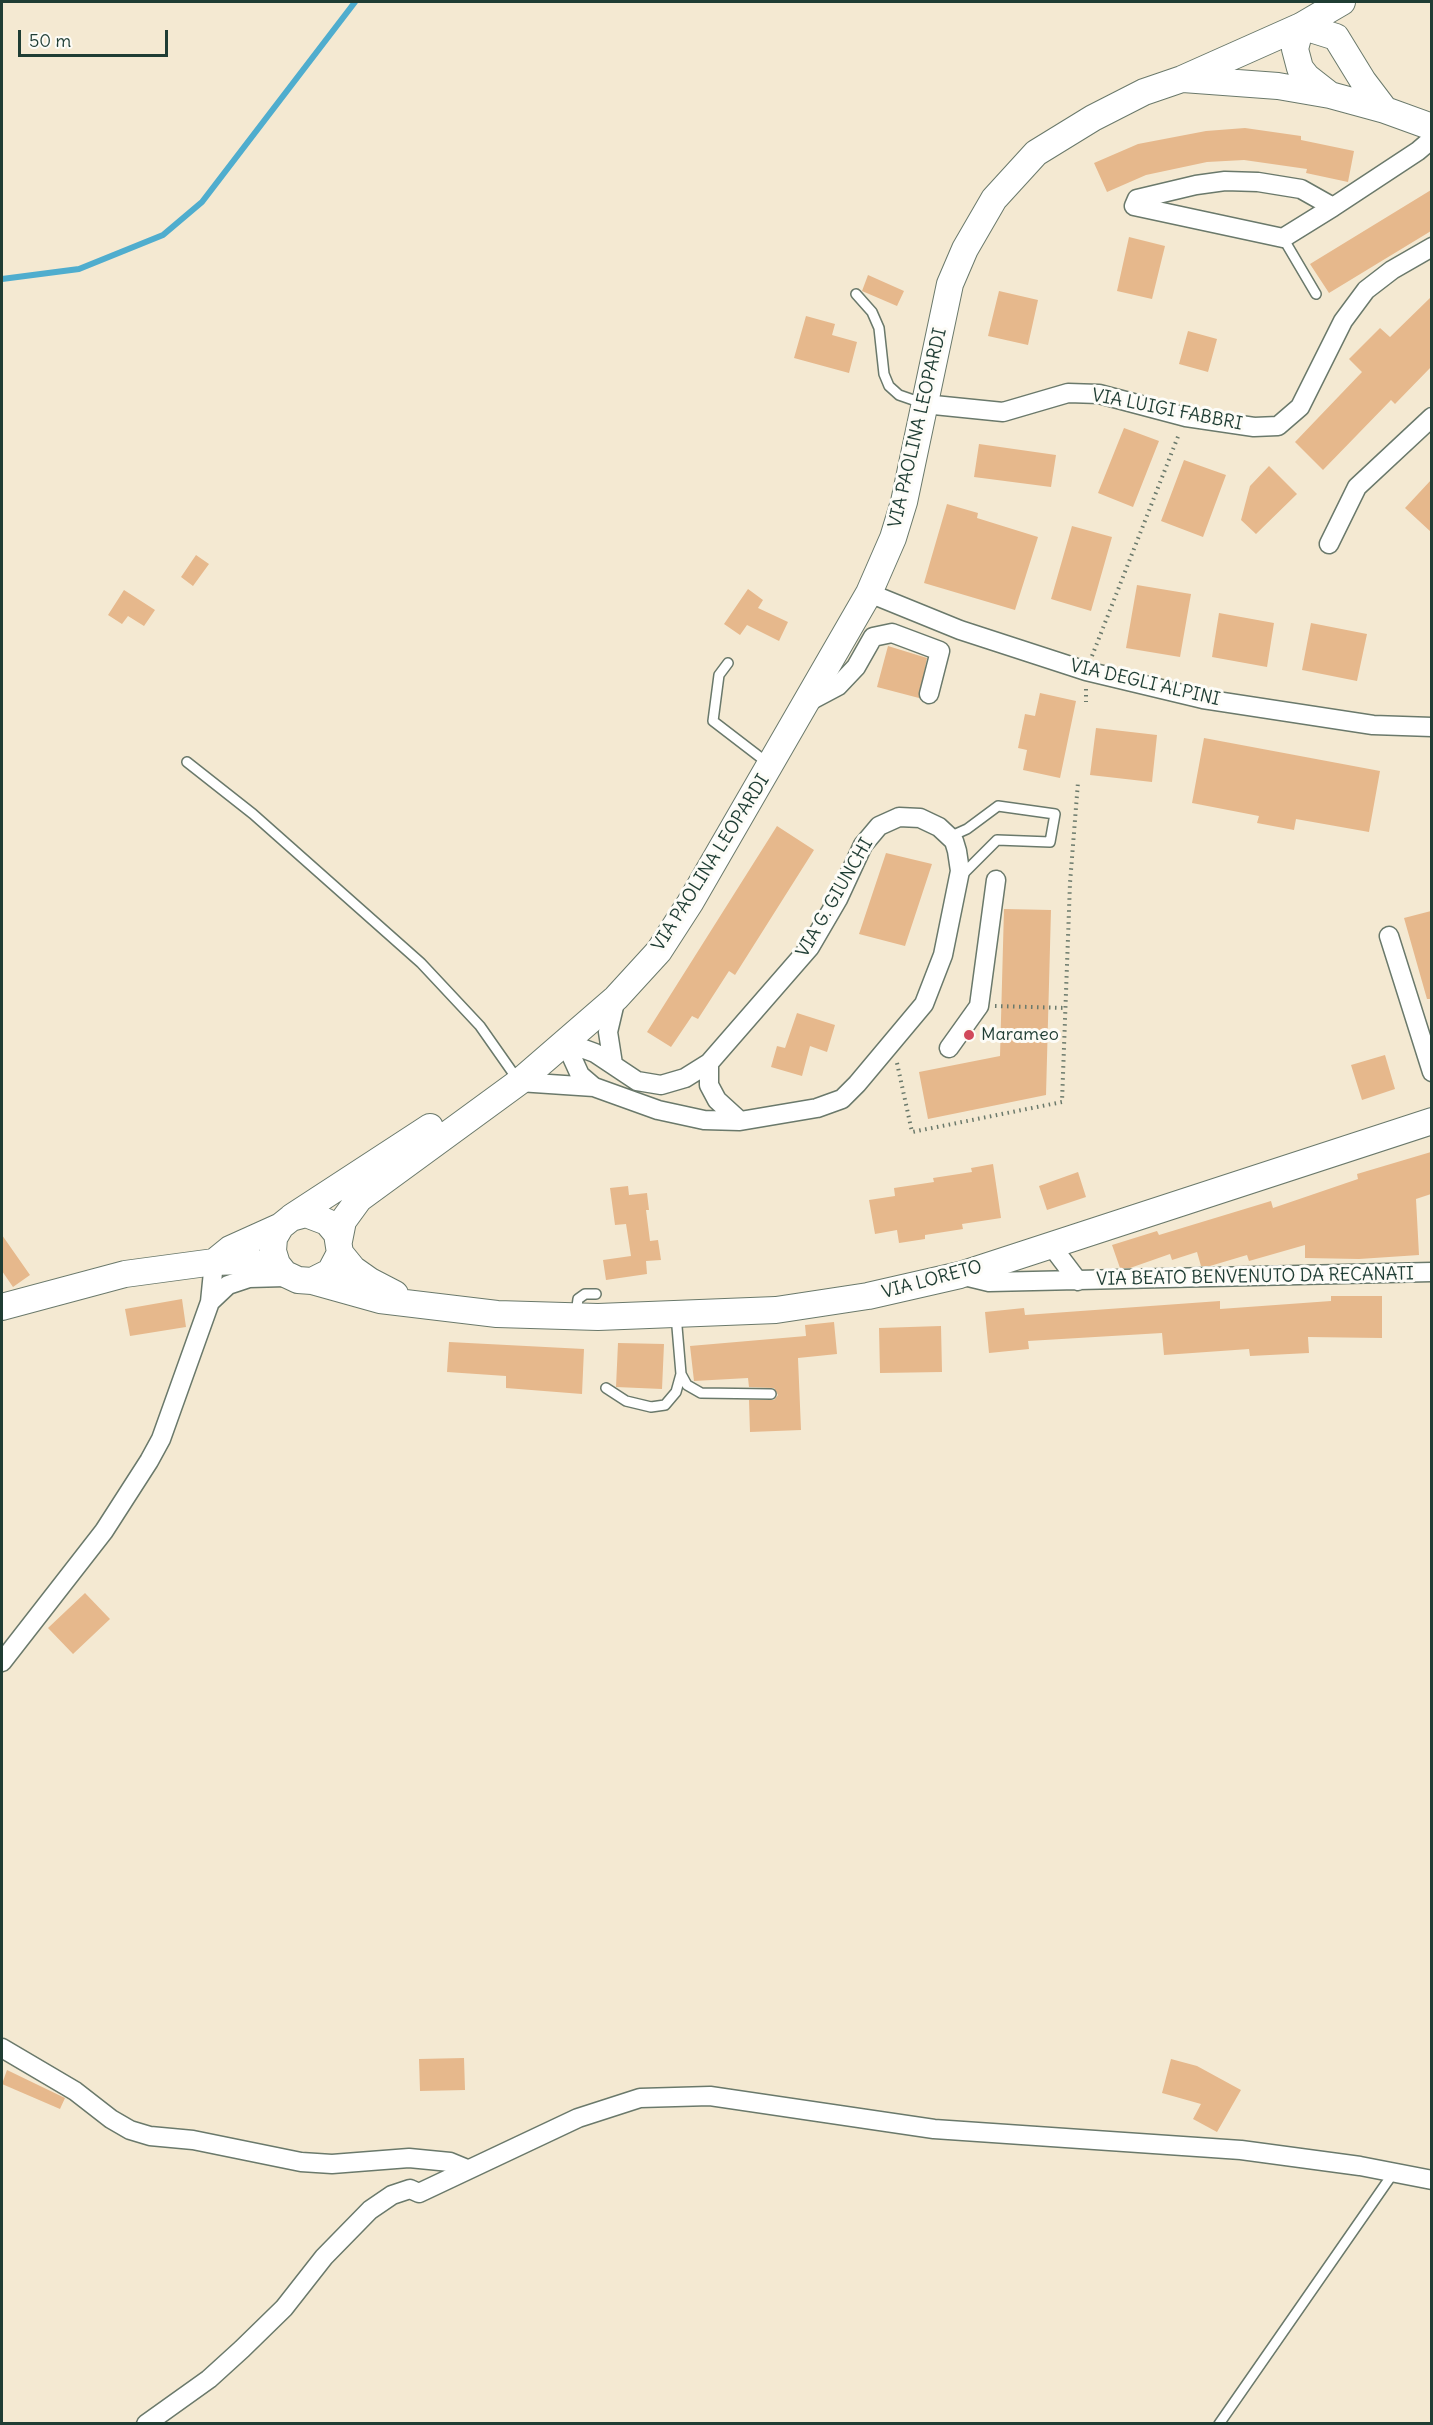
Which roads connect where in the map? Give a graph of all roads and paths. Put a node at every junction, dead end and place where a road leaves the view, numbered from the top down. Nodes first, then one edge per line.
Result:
1 (1342, 2) edge
2 (1358, 2) edge
3 (1301, 26) junction
4 (1345, 50) junction
5 (1182, 79) junction
6 (1330, 95) junction
7 (1385, 110) junction
8 (1431, 127) edge
9 (1431, 139) edge
10 (1333, 207) junction
11 (1283, 238) junction
12 (1431, 247) edge
13 (856, 294) dead end
14 (1316, 294) dead end
15 (924, 404) junction
16 (1186, 417) junction
17 (1431, 417) edge
18 (1329, 544) dead end
19 (869, 594) junction
20 (728, 663) dead end
21 (1086, 671) junction
22 (929, 694) dead end
23 (1086, 702) dead end
24 (806, 703) junction
25 (1431, 727) edge
26 (186, 762) dead end
27 (771, 765) junction
28 (1078, 782) dead end
29 (949, 837) junction
30 (958, 879) junction
31 (996, 880) dead end
32 (1389, 936) dead end
33 (616, 998) junction
34 (980, 1006) junction
35 (1066, 1008) junction
36 (564, 1042) junction
37 (949, 1048) dead end
38 (709, 1063) junction
39 (614, 1064) junction
40 (1431, 1072) edge
41 (516, 1077) junction
42 (902, 1085) dead end
43 (594, 1086) junction
44 (740, 1121) junction
45 (1431, 1121) edge
46 (286, 1222) junction
47 (1050, 1244) junction
48 (339, 1247) junction
49 (214, 1262) junction
50 (1431, 1272) edge
51 (960, 1275) junction
52 (296, 1278) junction
53 (1078, 1281) junction
54 (596, 1294) dead end
55 (210, 1302) junction
56 (412, 1302) junction
57 (2, 1307) edge
58 (676, 1315) junction
59 (576, 1316) junction
60 (681, 1374) junction
61 (606, 1388) dead end
62 (771, 1394) dead end
63 (2, 1662) edge
64 (2, 2048) edge
65 (467, 2169) junction
66 (1394, 2172) junction
67 (1431, 2181) edge
68 (146, 2424) edge
69 (1219, 2424) edge

1 - 3 main road, VIA PAOLINA LEOPARDI
2 - 4 main road
3 - 4 main road
3 - 5 main road, VIA PAOLINA LEOPARDI
3 - 6 main road
4 - 7 main road
5 - 6 main road
5 - 15 main road, VIA PAOLINA LEOPARDI
6 - 7 main road
7 - 8 main road
9 - 10 street
10 - 11 street
10 - 11 street
11 - 14 lane
12 - 16 street, VIA LUIGI FABBRI
13 - 15 lane
15 - 16 street, VIA LUIGI FABBRI
15 - 19 main road, VIA PAOLINA LEOPARDI
16 - 21 path
17 - 18 street
19 - 21 street, VIA DEGLI ALPINI
19 - 24 main road, VIA PAOLINA LEOPARDI
20 - 27 lane
21 - 23 path
21 - 25 street, VIA DEGLI ALPINI
22 - 24 street
24 - 27 main road, VIA PAOLINA LEOPARDI
26 - 41 lane
27 - 33 main road, VIA PAOLINA LEOPARDI
28 - 35 path
29 - 30 street
29 - 30 lane
29 - 38 street, VIA G. GIUNCHI
30 - 44 street
31 - 34 street
32 - 40 street
33 - 36 main road, VIA PAOLINA LEOPARDI
33 - 39 street
34 - 35 path
34 - 37 street
35 - 42 path
36 - 39 street, VIA G. GIUNCHI
36 - 41 main road, VIA PAOLINA LEOPARDI
36 - 43 street
38 - 39 street, VIA G. GIUNCHI
38 - 44 street
41 - 43 street
41 - 46 main road, VIA PAOLINA LEOPARDI
41 - 48 main road, VIA PAOLINA LEOPARDI
43 - 44 street
45 - 47 main road, VIA LORETO
46 - 48 main road
46 - 49 main road
46 - 52 main road
47 - 51 main road, VIA LORETO
47 - 53 street, VIA BEATO BENVENUTO DA RECANATI
48 - 52 main road
48 - 56 main road, VIA LORETO
49 - 52 main road, VIA LORETO
49 - 55 street
49 - 57 main road, VIA LORETO
50 - 53 street, VIA BEATO BENVENUTO DA RECANATI
51 - 53 street, VIA BEATO BENVENUTO DA RECANATI
51 - 58 main road, VIA LORETO
52 - 55 street
52 - 56 main road, VIA LORETO
54 - 59 lane
55 - 63 street
56 - 59 main road, VIA LORETO
58 - 59 main road, VIA LORETO
58 - 60 lane
60 - 61 lane
60 - 62 lane
64 - 65 street
65 - 66 street
65 - 68 street
66 - 67 street
66 - 69 lane

